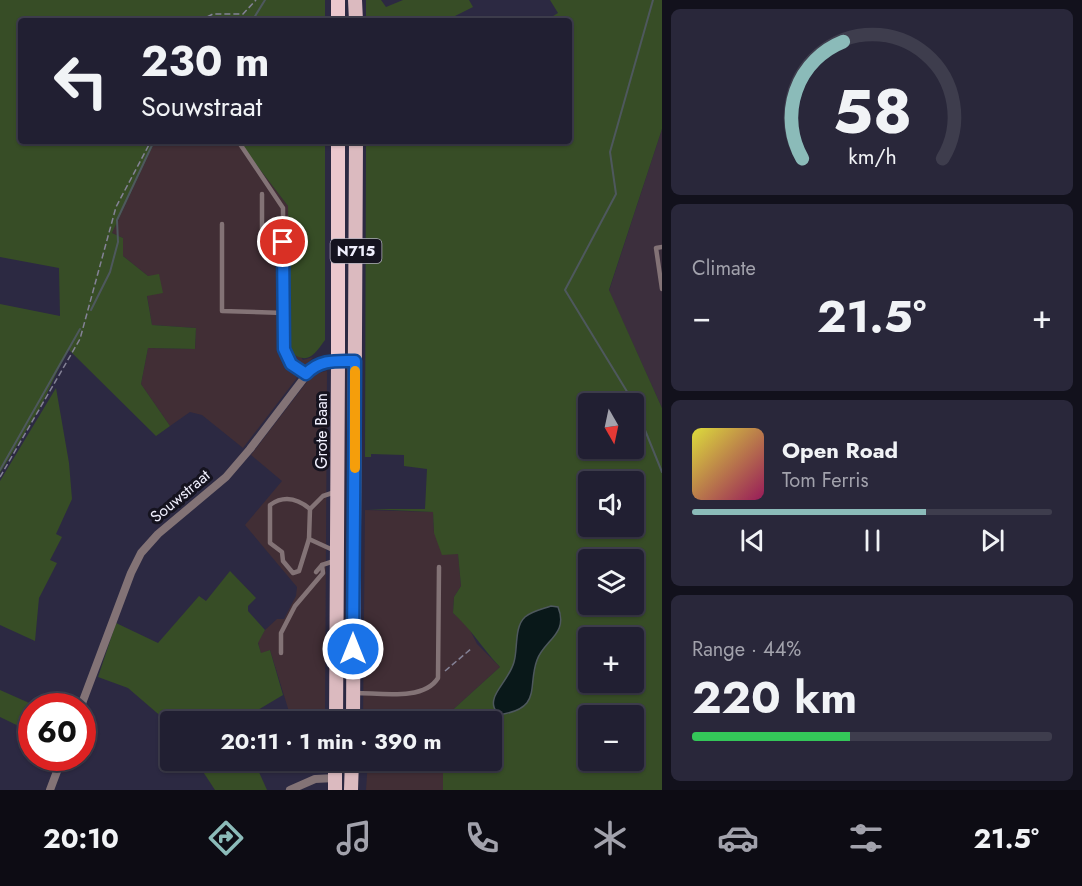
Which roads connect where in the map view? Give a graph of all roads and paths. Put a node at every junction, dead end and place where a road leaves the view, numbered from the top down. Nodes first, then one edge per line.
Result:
1 (256, 0) edge
2 (338, 0) edge
3 (356, 0) edge
4 (206, 18) edge
5 (338, 18) edge
6 (356, 18) edge
7 (149, 144) edge
8 (240, 144) edge
9 (338, 144) edge
10 (356, 144) edge
11 (262, 194) dead end
12 (222, 224) dead end
13 (662, 247) edge
14 (284, 258) junction
15 (662, 289) edge
16 (284, 313) junction
17 (338, 361) junction
18 (355, 361) junction
19 (306, 374) junction
20 (0, 477) edge
21 (337, 491) junction
22 (310, 509) junction
23 (309, 539) junction
24 (337, 555) junction
25 (322, 565) junction
26 (439, 567) dead end
27 (316, 572) dead end
28 (472, 648) dead end
29 (281, 653) dead end
30 (438, 678) junction
31 (86, 693) edge
32 (353, 694) junction
33 (336, 711) edge
34 (353, 711) edge
35 (57, 771) edge
36 (352, 771) edge
37 (335, 784) edge
38 (50, 790) edge
39 (290, 790) edge
40 (351, 790) edge

1 - 4 path
2 - 5 highway
3 - 6 main road
7 - 20 path
8 - 14 lane
9 - 17 highway, Grote Baan / N715
10 - 18 main road, Grote Baan / N715
11 - 14 lane
12 - 16 lane
13 - 15 lane
14 - 16 lane
16 - 19 lane
17 - 18 street, Souwstraat
17 - 19 street, Souwstraat
17 - 21 main road, Grote Baan / N715
18 - 32 main road, Grote Baan / N715
19 - 31 street, Souwstraat
21 - 22 lane
21 - 24 main road, Grote Baan / N715
22 - 23 lane
22 - 23 lane
23 - 24 lane
24 - 25 lane
24 - 33 main road, Grote Baan / N715
25 - 27 lane
25 - 29 lane
26 - 30 lane
28 - 30 path
30 - 32 lane
32 - 34 main road, Grote Baan / N715
35 - 38 street
36 - 40 main road
37 - 39 street

